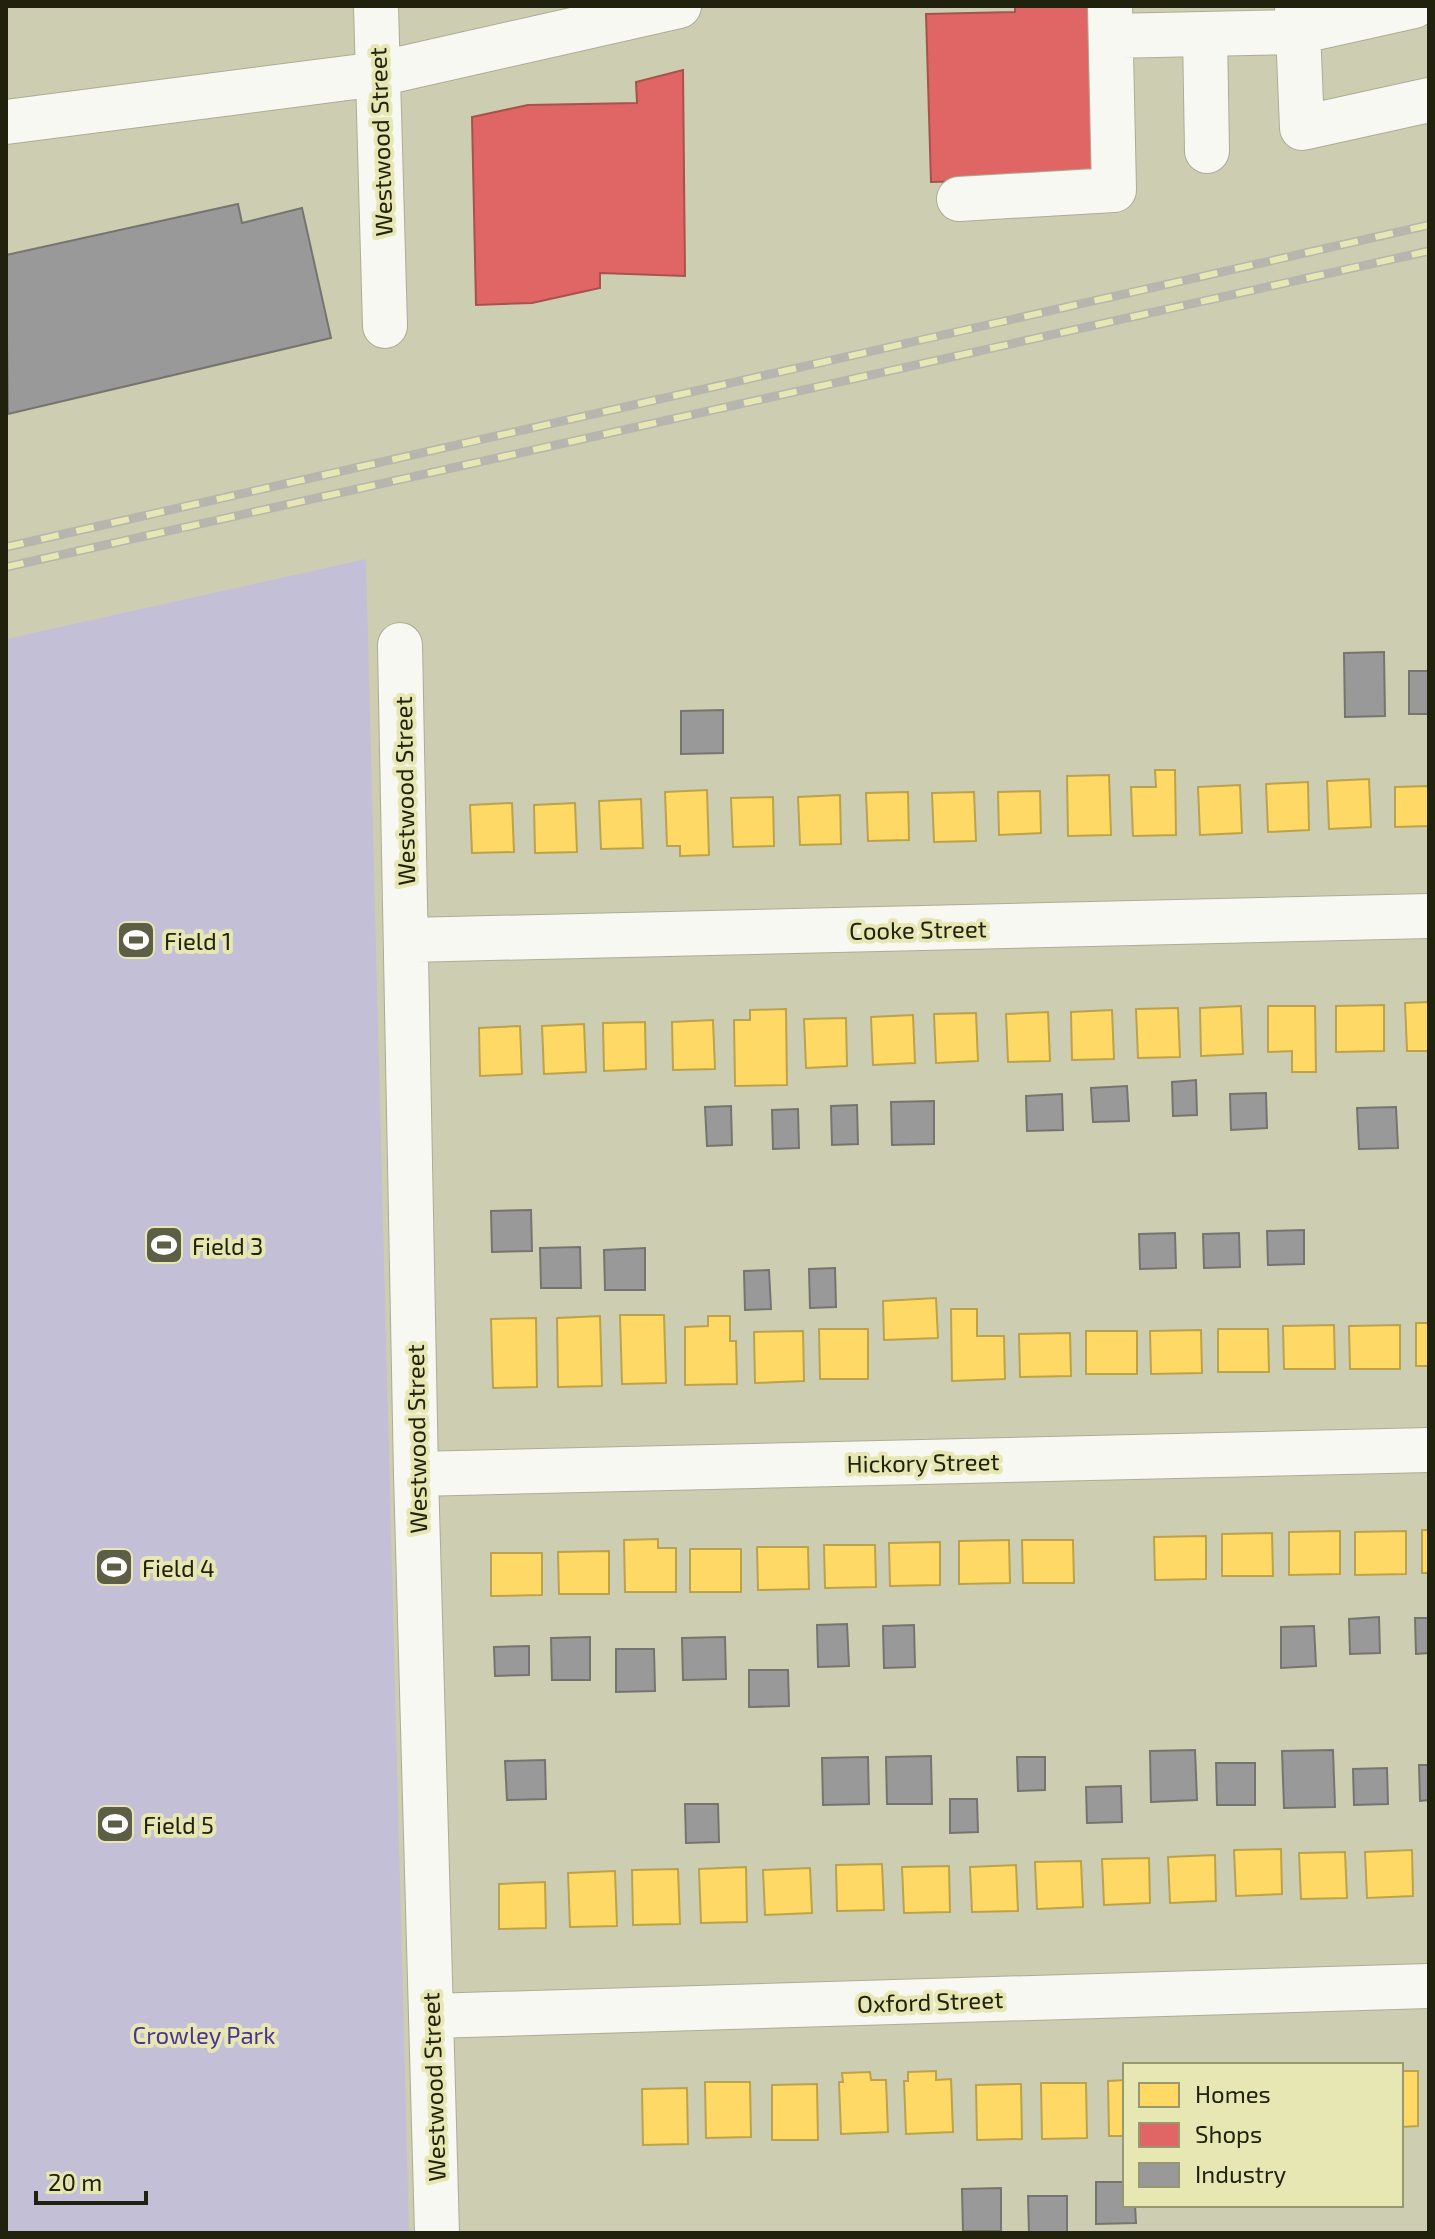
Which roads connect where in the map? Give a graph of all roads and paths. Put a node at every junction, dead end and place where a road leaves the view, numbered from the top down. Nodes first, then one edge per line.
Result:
1 (376, 6) edge
2 (679, 6) edge
3 (1414, 6) edge
4 (1297, 19) edge
5 (1110, 21) edge
6 (1205, 34) junction
7 (378, 74) junction
8 (1429, 100) edge
9 (6, 122) edge
10 (1207, 151) dead end
11 (959, 199) dead end
12 (385, 326) dead end
13 (400, 645) dead end
14 (1429, 916) edge
15 (408, 940) junction
16 (1429, 1450) edge
17 (416, 1474) junction
18 (1429, 1986) edge
19 (431, 2016) junction
20 (437, 2233) edge

1 - 7 street, Westwood Street
2 - 7 street
3 - 4 street
4 - 6 street
4 - 8 street
5 - 6 street
5 - 11 street
6 - 10 street
7 - 9 street
7 - 12 street, Westwood Street
13 - 15 street, Westwood Street
14 - 15 street, Cooke Street
15 - 17 street, Westwood Street
16 - 17 street, Hickory Street
17 - 19 street, Westwood Street
18 - 19 street, Oxford Street
19 - 20 street, Westwood Street

